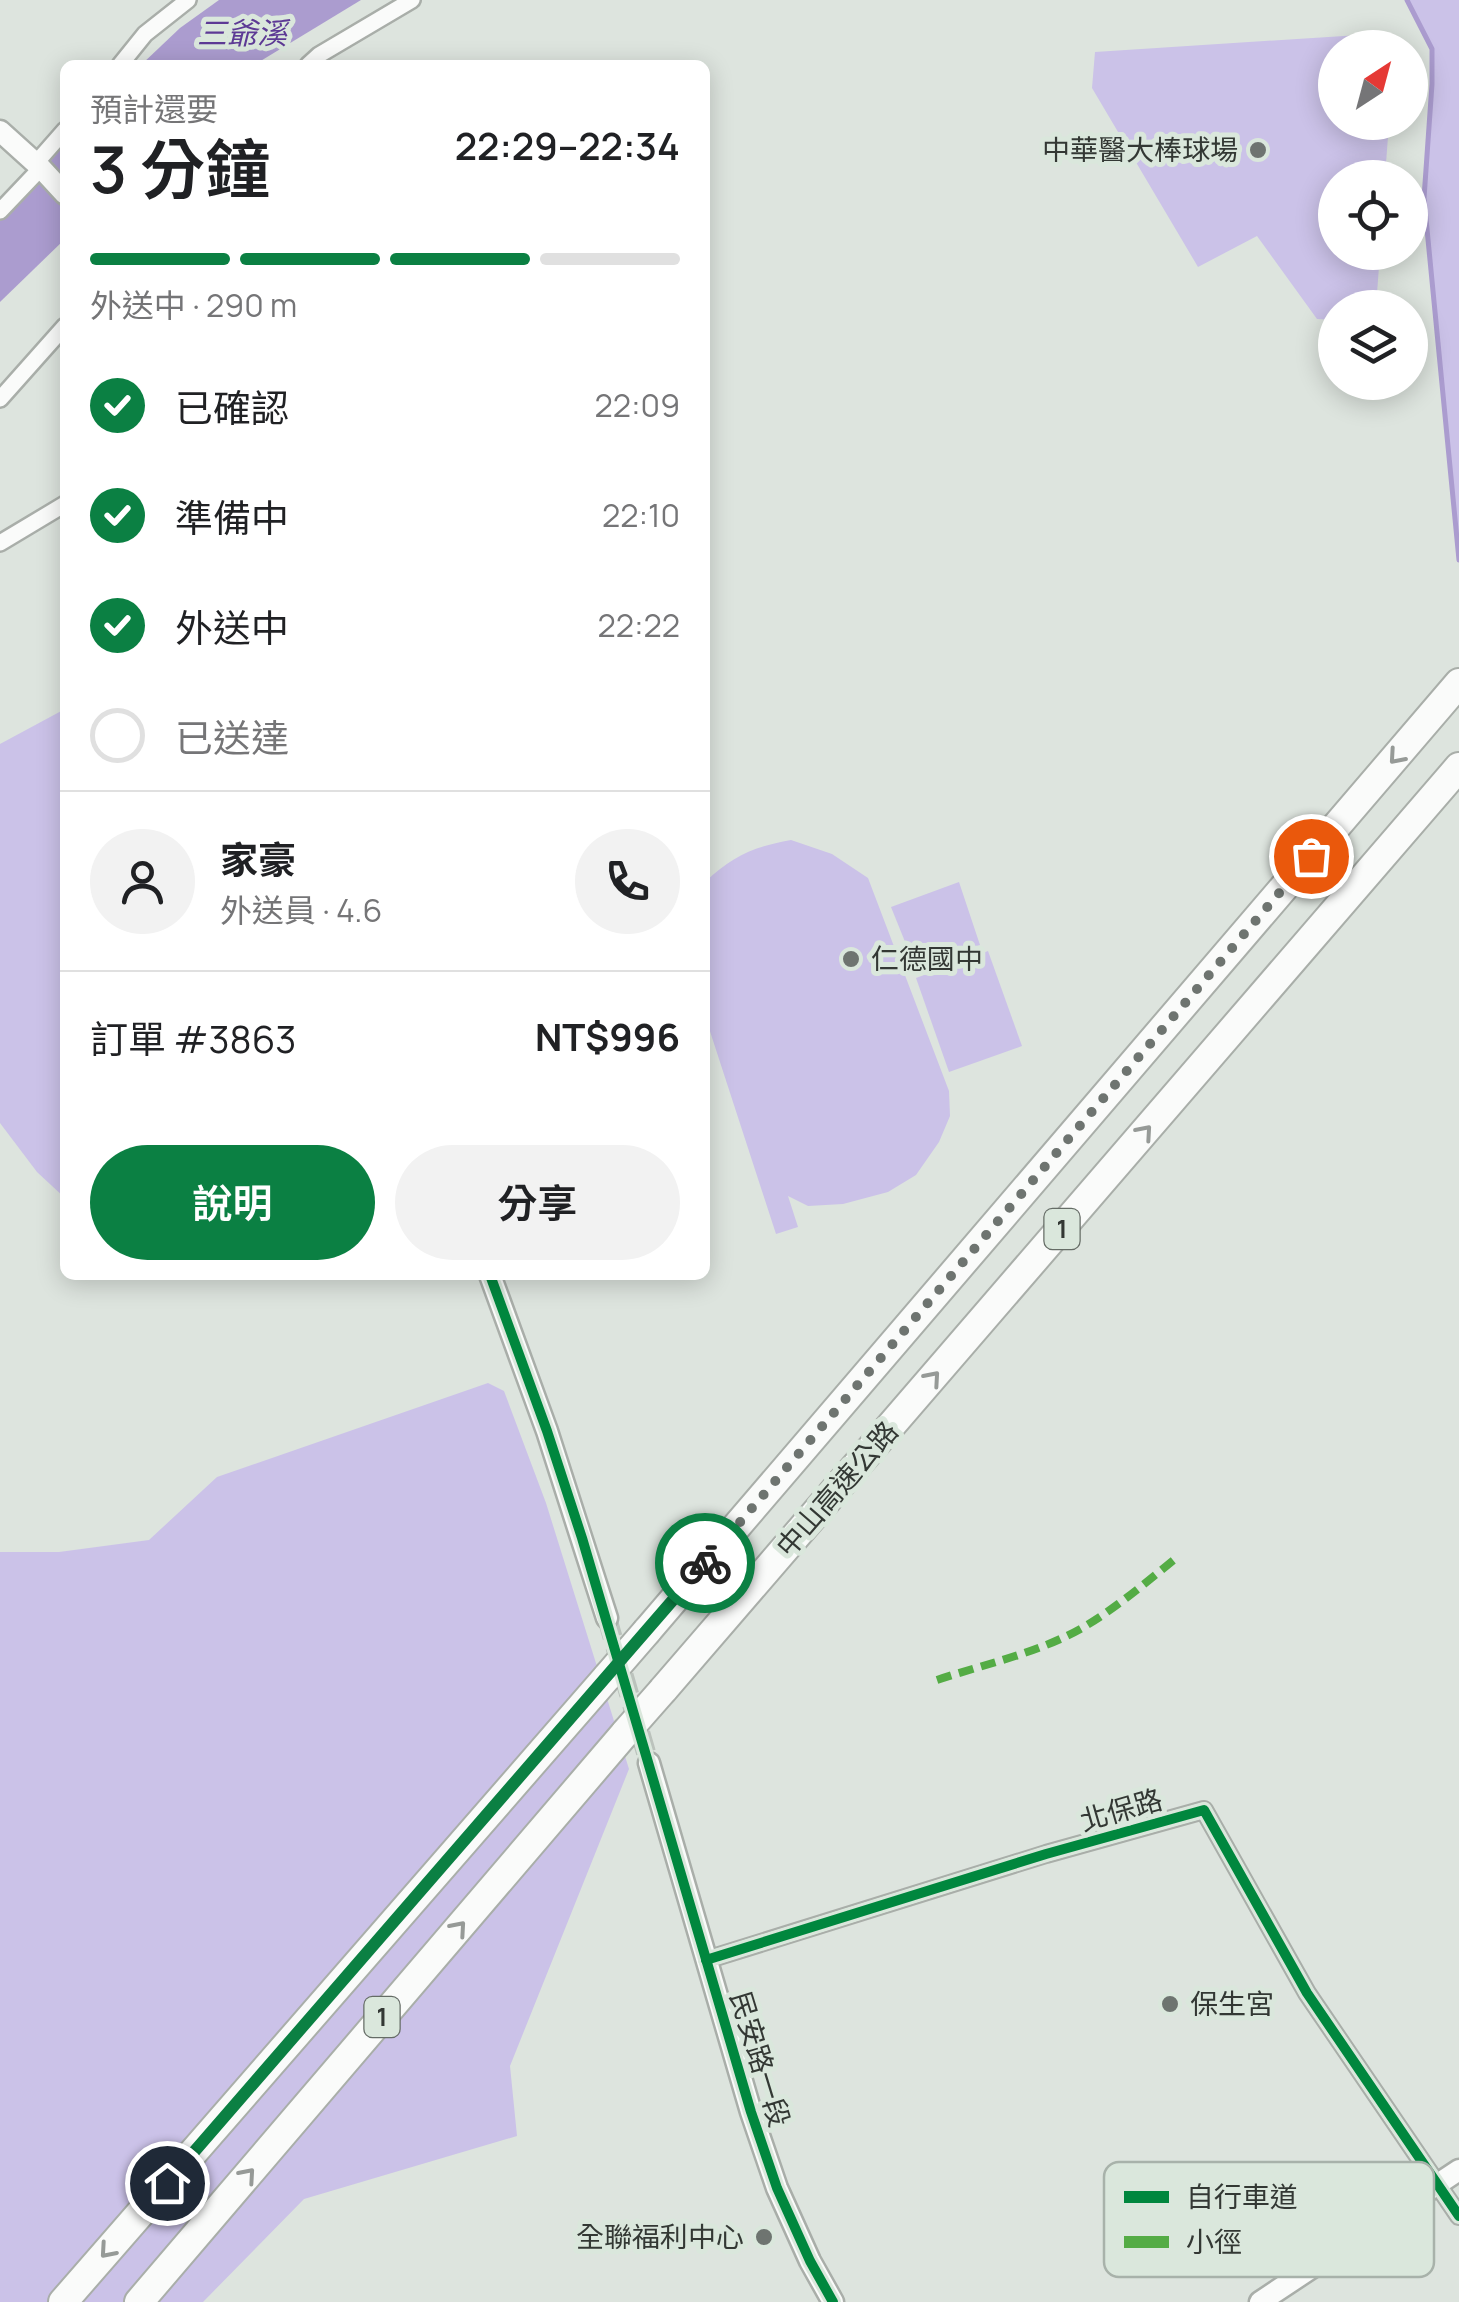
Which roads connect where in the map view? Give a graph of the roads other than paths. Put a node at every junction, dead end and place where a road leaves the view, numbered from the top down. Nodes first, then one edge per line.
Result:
1 (188, 0) edge
2 (412, 0) edge
3 (124, 60) edge
4 (314, 60) edge
5 (0, 131) edge
6 (60, 144) edge
7 (48, 176) edge
8 (0, 211) edge
9 (60, 332) edge
10 (0, 399) edge
11 (60, 507) edge
12 (0, 544) edge
13 (1459, 683) edge
14 (1459, 767) edge
15 (492, 1280) edge
16 (607, 1618) tunnel mouth
17 (649, 1764) tunnel mouth
18 (706, 1960) junction
19 (1424, 2162) edge
20 (1459, 2170) edge
21 (1434, 2177) edge
22 (1439, 2184) junction
23 (1434, 2187) edge
24 (1459, 2216) edge
25 (1298, 2277) edge
26 (63, 2302) edge
27 (139, 2302) edge
28 (832, 2302) edge
29 (1260, 2302) edge

1 - 3 street
2 - 4 street
5 - 7 street
6 - 7 street
7 - 8 street
9 - 10 street
11 - 12 street
13 -> 26 highway, 中山高速公路 / 1, bridge
27 -> 14 highway, 中山高速公路 / 1, bridge
15 - 16 street
17 - 18 street, 民安路一段
18 - 19 street, 北保路
18 - 28 street, 民安路一段
20 - 22 street
21 - 22 street, 北保路
22 - 23 street
22 - 24 street, 北保路
25 - 29 street

